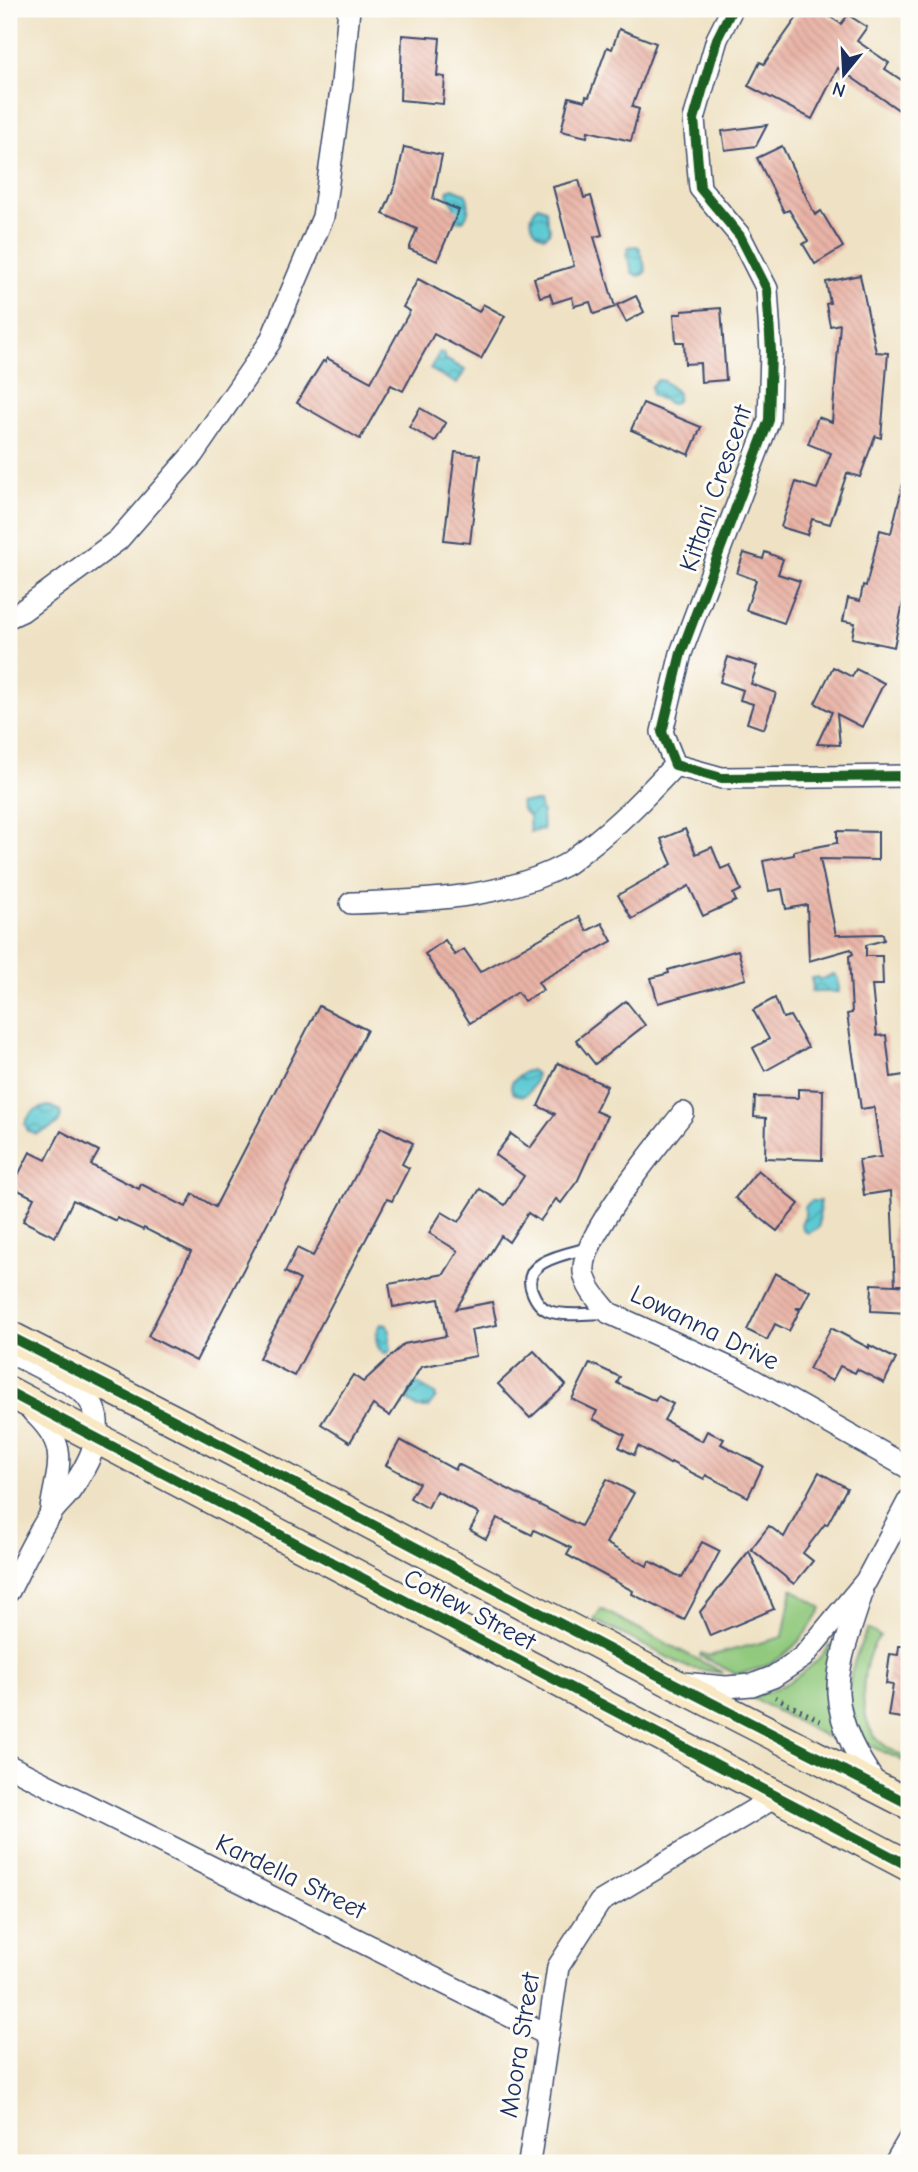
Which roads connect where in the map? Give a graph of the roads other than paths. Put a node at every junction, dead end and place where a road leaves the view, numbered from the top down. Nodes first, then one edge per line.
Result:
1 (349, 9) edge
2 (732, 9) edge
3 (13, 608) edge
4 (675, 765) junction
5 (909, 776) edge
6 (351, 903) dead end
7 (683, 1113) dead end
8 (590, 1248) junction
9 (609, 1312) junction
10 (9, 1336) edge
11 (9, 1352) edge
12 (11, 1393) edge
13 (97, 1439) junction
14 (909, 1468) edge
15 (909, 1500) edge
16 (50, 1516) junction
17 (866, 1581) junction
18 (9, 1591) edge
19 (671, 1682) junction
20 (9, 1766) edge
21 (877, 1787) junction
22 (777, 1796) junction
23 (909, 1804) edge
24 (909, 1866) edge
25 (548, 2035) junction
26 (909, 2139) edge
27 (529, 2163) edge
28 (895, 2163) edge

1 - 3 street
2 - 4 street, Kittani Crescent
4 - 5 street
4 - 6 street
7 - 8 street, Lowanna Drive
8 - 9 street, Lowanna Drive
8 - 9 lane
9 - 14 street, Lowanna Drive
10 - 19 main road, Cotlew Street
11 - 13 street
12 - 13 main road, Cotlew Street
12 - 16 street
13 - 16 street
13 - 22 main road, Cotlew Street
15 - 17 street
16 - 18 street
17 - 19 street
17 - 21 street
19 - 21 main road, Cotlew Street
20 - 25 street, Kardella Street
21 - 23 main road, Cotlew Street
22 - 24 main road, Cotlew Street
22 - 25 street, Moora Street
25 - 27 street, Moora Street
26 - 28 street

